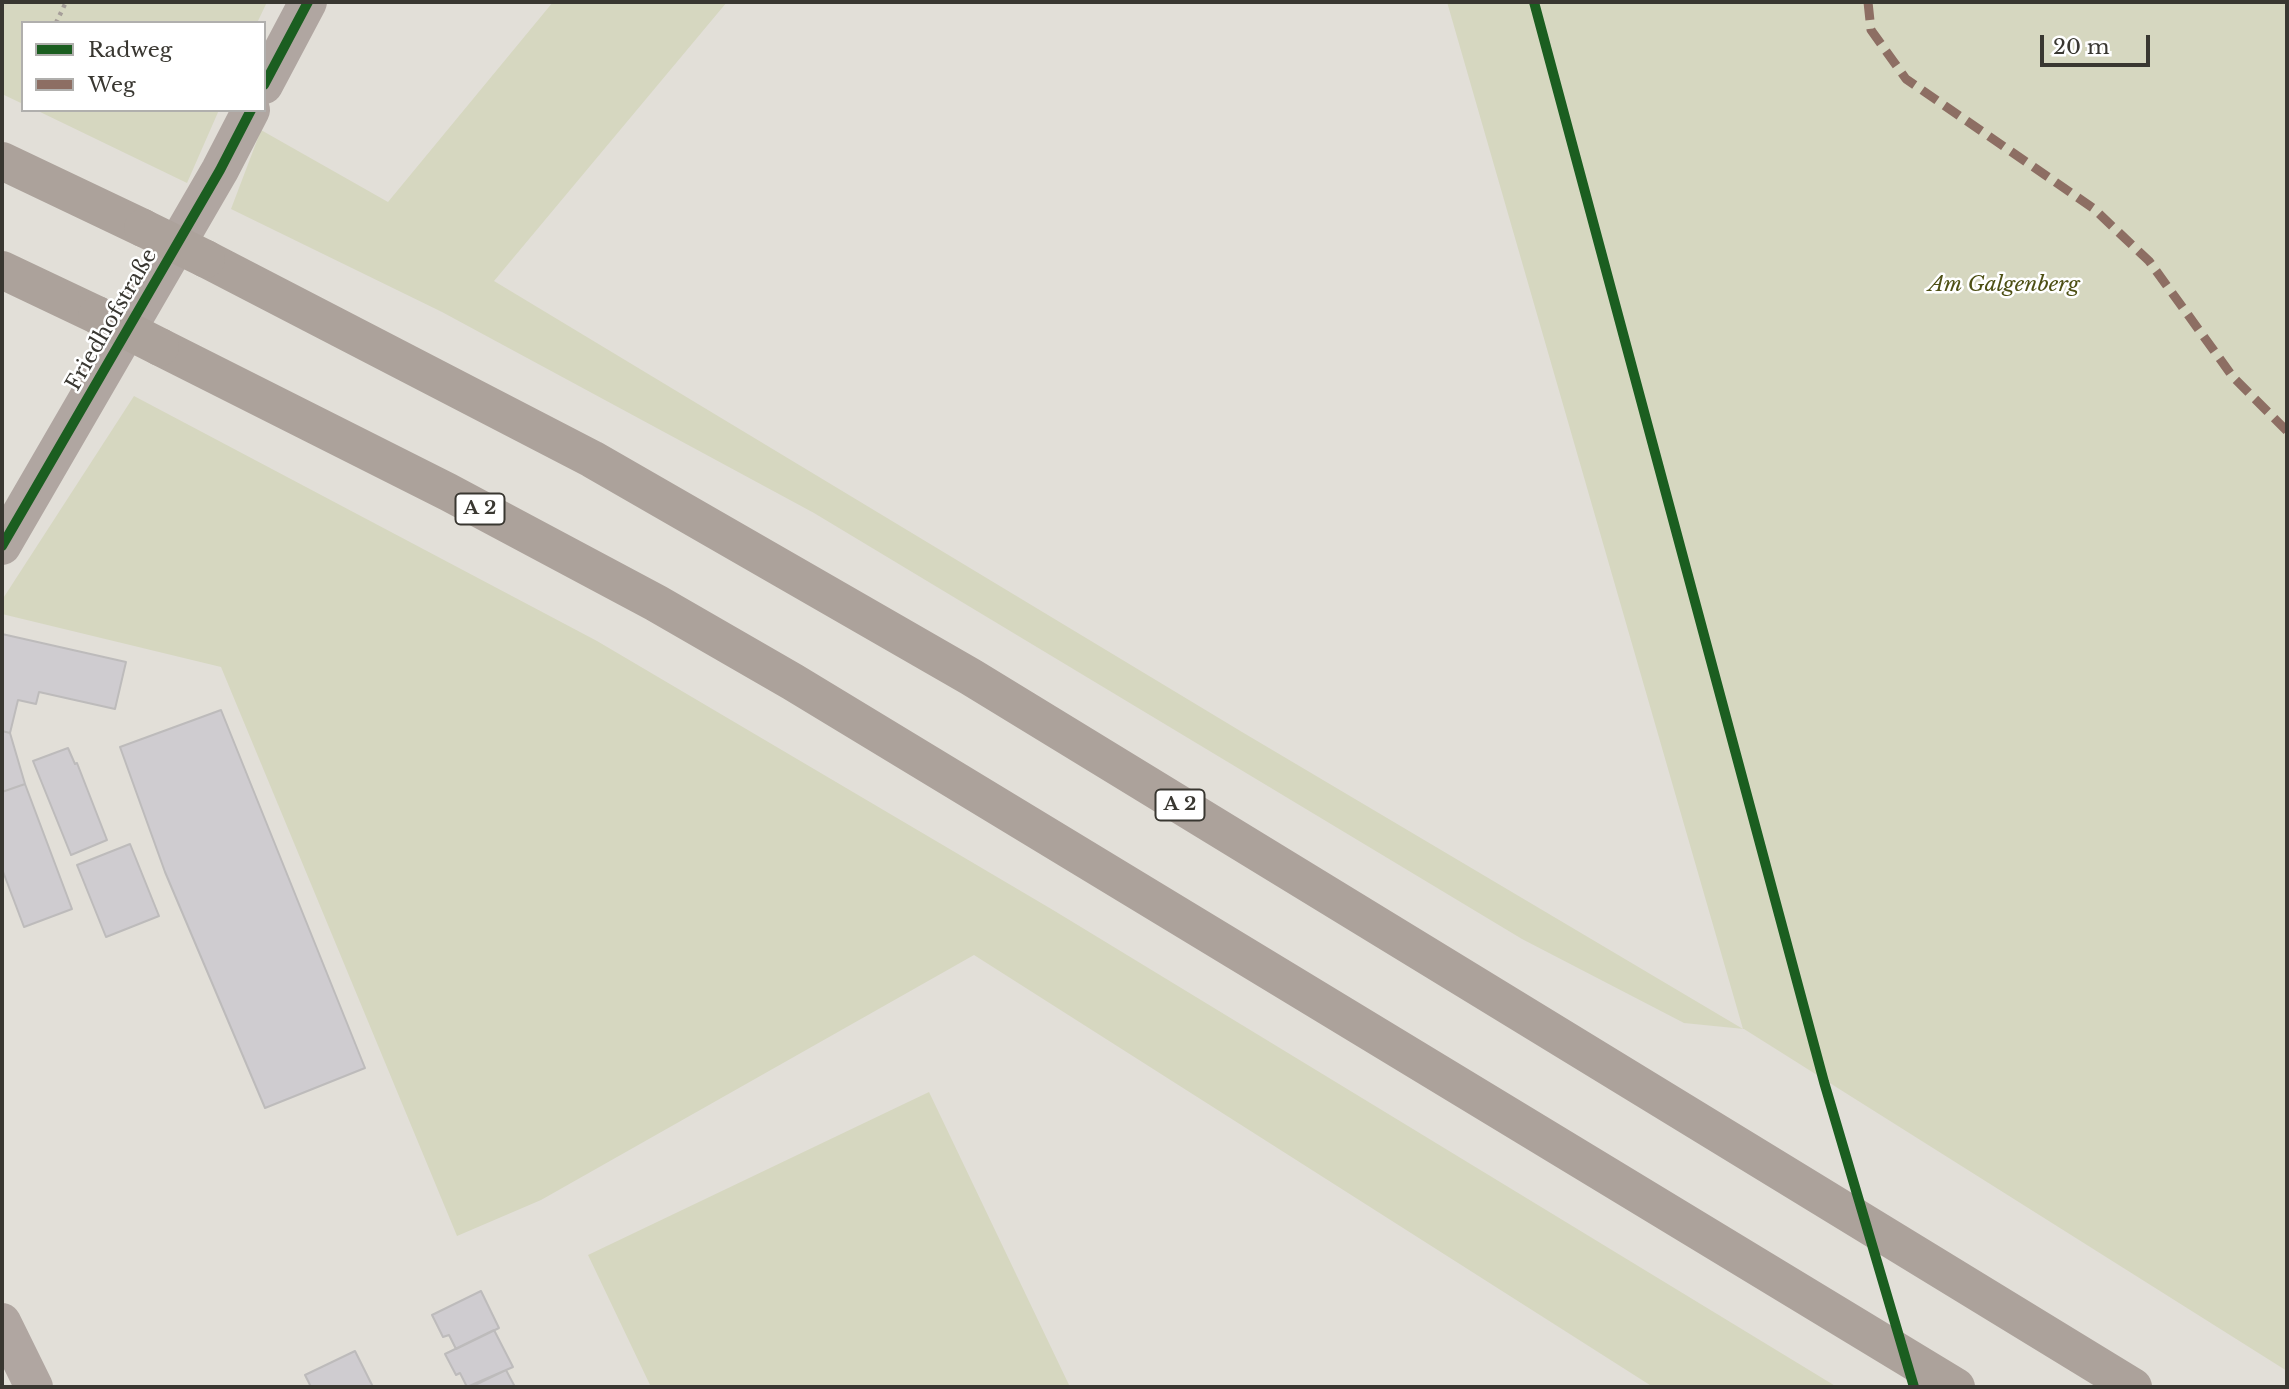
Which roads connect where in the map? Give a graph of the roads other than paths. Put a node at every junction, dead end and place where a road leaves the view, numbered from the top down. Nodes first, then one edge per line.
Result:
1 (308, 2) edge
2 (266, 81) edge
3 (250, 112) edge
4 (2, 160) edge
5 (2, 271) edge
6 (2, 546) edge
7 (2, 1322) edge
8 (34, 1387) edge
9 (1956, 1387) edge
10 (2133, 1387) edge

1 - 2 street
3 - 6 street, Friedhofstraße
4 - 10 highway, A 2, bridge
5 - 9 highway, A 2, bridge
7 - 8 street

